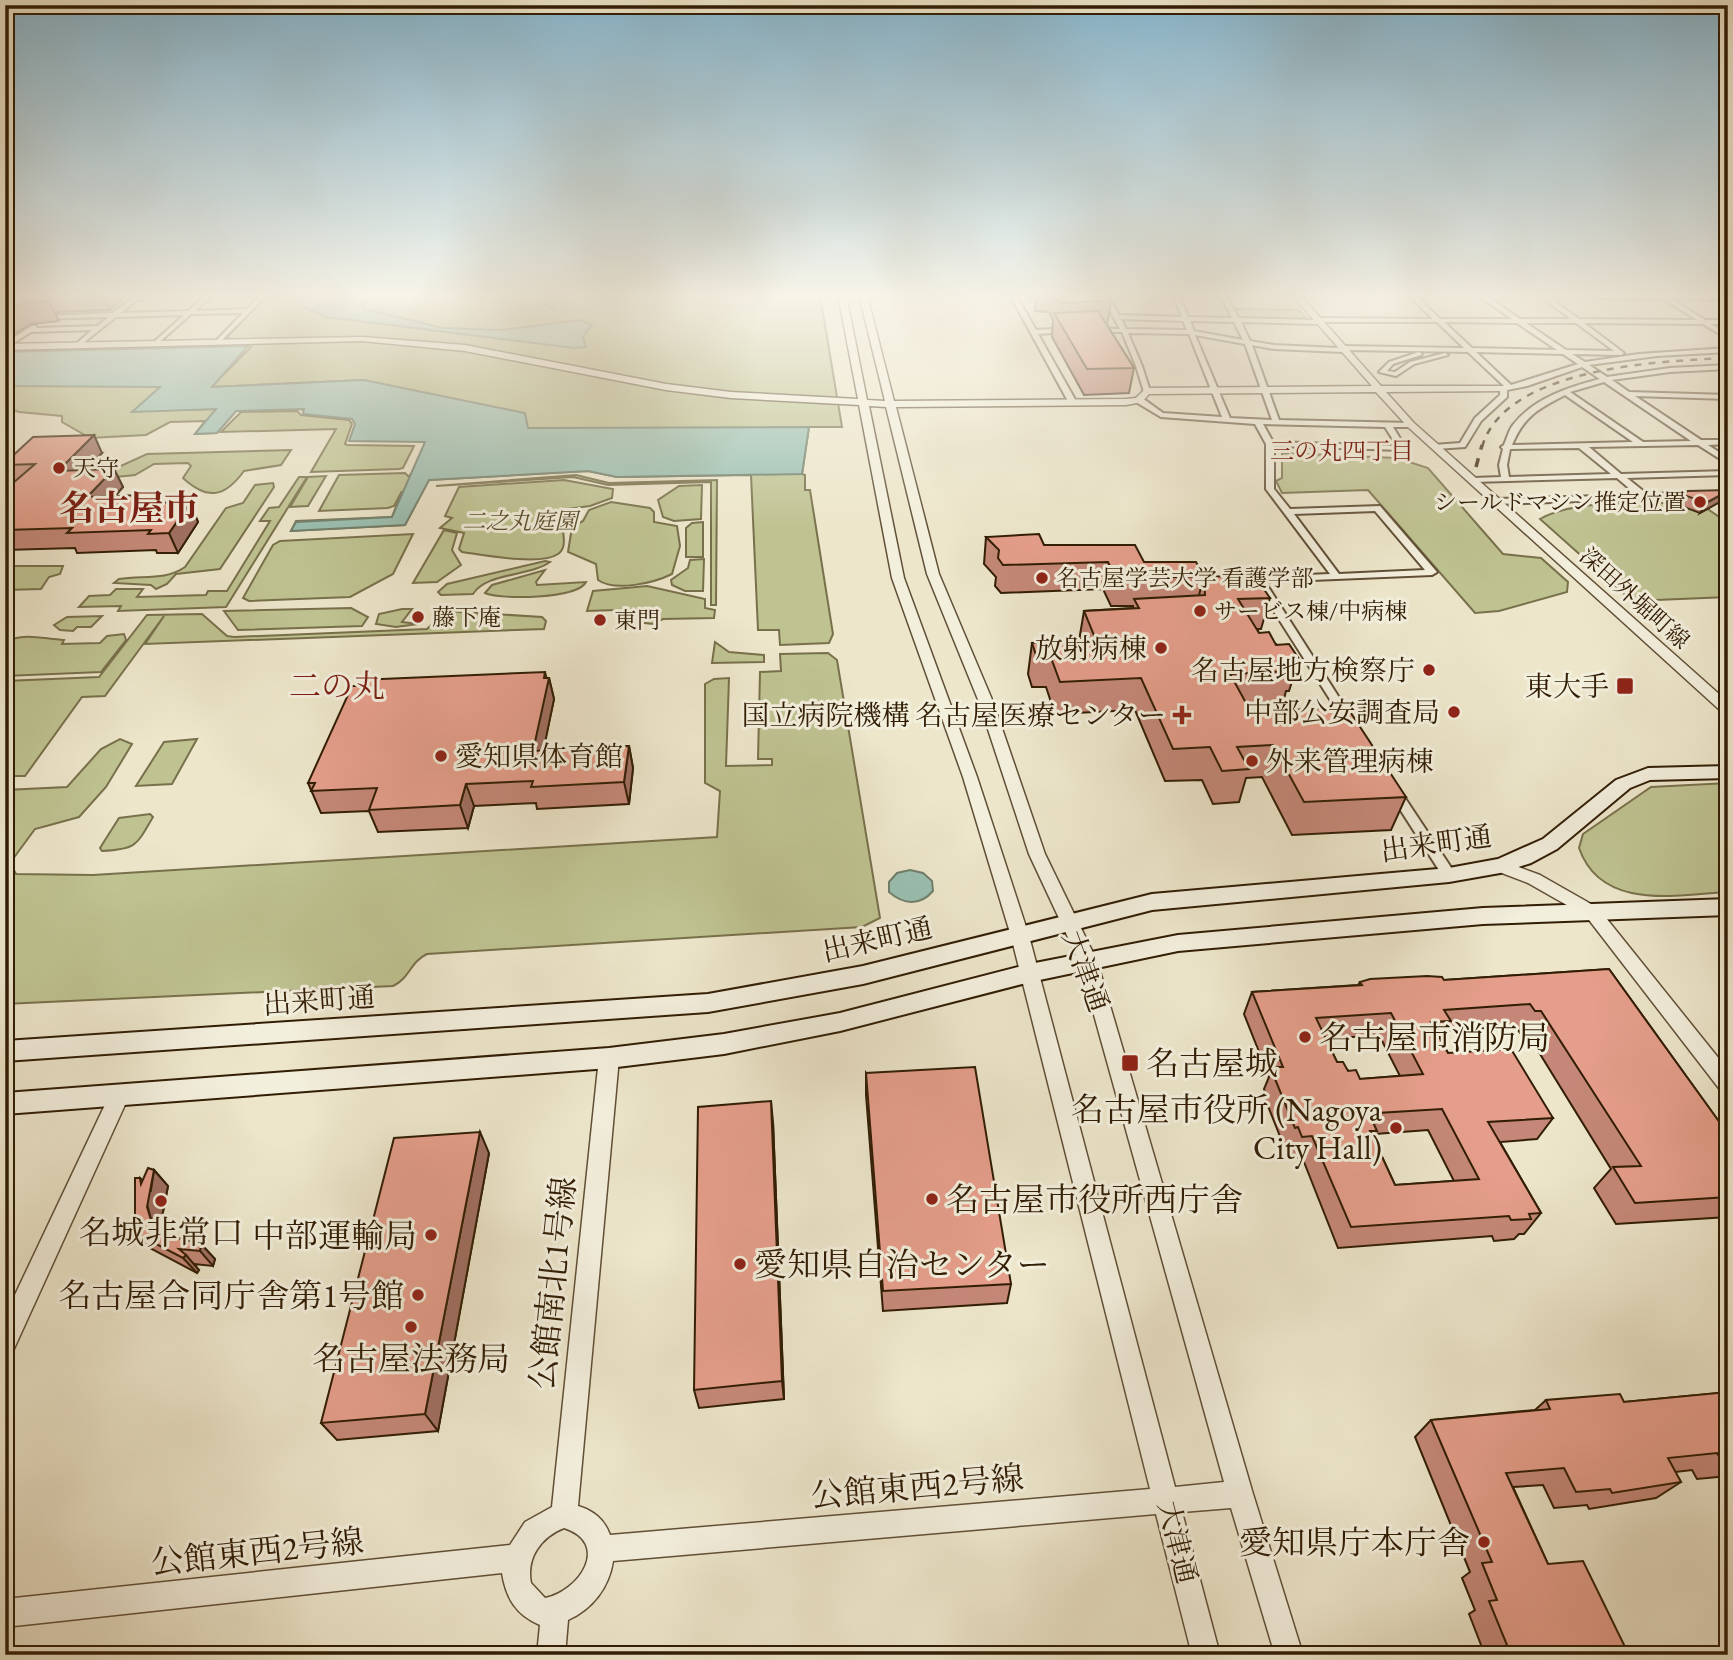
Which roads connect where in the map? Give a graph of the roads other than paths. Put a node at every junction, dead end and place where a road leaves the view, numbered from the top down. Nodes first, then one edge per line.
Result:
1 (597, 372) edge
2 (856, 372) edge
3 (881, 372) edge
4 (1056, 372) edge
5 (1142, 372) edge
6 (1207, 372) edge
7 (1257, 372) edge
8 (1364, 372) edge
9 (1491, 372) edge
10 (1557, 372) edge
11 (1596, 372) edge
12 (1652, 372) edge
13 (1608, 381) junction
14 (1377, 387) junction
15 (1507, 388) junction
16 (1263, 389) junction
17 (1215, 390) junction
18 (1146, 391) junction
19 (1564, 391) junction
20 (1627, 394) junction
21 (1711, 397) junction
22 (1728, 397) edge
23 (861, 400) junction
24 (1139, 400) junction
25 (1073, 403) junction
26 (888, 404) junction
27 (1728, 409) edge
28 (1227, 420) junction
29 (1258, 422) junction
30 (1276, 422) junction
31 (1388, 425) junction
32 (1410, 425) junction
33 (1728, 442) edge
34 (1641, 443) junction
35 (1699, 443) junction
36 (1270, 444) junction
37 (1582, 446) junction
38 (1436, 447) junction
39 (1505, 447) junction
40 (1728, 462) edge
41 (1728, 473) edge
42 (1617, 475) junction
43 (1505, 478) junction
44 (1473, 480) junction
45 (1728, 494) edge
46 (1645, 497) junction
47 (1497, 502) junction
48 (1287, 512) junction
49 (1336, 576) junction
50 (1728, 710) edge
51 (1354, 728) edge
52 (1728, 772) edge
53 (1392, 786) edge
54 (1500, 866) junction
55 (1449, 875) junction
56 (1728, 907) edge
57 (1592, 912) junction
58 (1070, 925) junction
59 (1020, 936) junction
60 (1088, 961) junction
61 (1030, 973) junction
62 (5, 1051) edge
63 (609, 1058) junction
64 (1728, 1086) edge
65 (119, 1096) junction
66 (5, 1104) edge
67 (5, 1343) edge
68 (1240, 1494) junction
69 (1167, 1499) junction
70 (564, 1515) junction
71 (601, 1549) junction
72 (517, 1558) junction
73 (555, 1612) junction
74 (5, 1613) edge
75 (551, 1655) edge
76 (1206, 1655) edge
77 (1289, 1655) edge

1 - 23 street
2 - 23 street, 大津通
3 - 26 street, 大津通
4 - 25 street
5 - 18 street
6 - 17 street
7 - 16 street
8 - 14 street, 深田外堀町線
9 - 15 street
10 - 15 street
11 - 13 street
12 - 13 street
13 - 19 street
13 - 20 street
14 - 15 street
14 - 16 street
14 - 32 street, 深田外堀町線
15 - 38 street
16 - 17 street
16 - 30 street
17 - 18 street
17 - 28 street
18 - 24 street
19 - 34 street
19 - 39 street
20 - 21 street
20 - 35 street
21 - 22 street
21 - 27 street
23 - 26 street
23 - 59 street, 大津通
24 - 25 street
24 - 28 street
25 - 26 street
26 - 58 street, 大津通
28 - 29 street
29 - 30 street
29 - 36 street
30 - 31 street
31 - 32 street
31 - 36 street
32 - 38 street, 深田外堀町線
33 - 35 street
34 - 35 street
34 - 37 street
35 - 40 street
36 - 48 street
37 - 39 street
37 - 42 street
38 - 44 street, 深田外堀町線
39 - 43 street
41 - 42 street
42 - 43 street
42 - 46 street
43 - 44 street
44 - 47 street, 深田外堀町線
45 - 46 street
46 - 47 street
47 - 50 street, 深田外堀町線
48 - 49 street
48 - 49 street
49 - 51 street
52 - 54 main road, 出来町通
53 - 55 street
54 - 55 main road, 出来町通
54 - 57 street
55 - 58 main road, 出来町通
56 - 57 main road
57 - 60 main road
57 - 64 street
58 - 59 main road, 出来町通
58 - 60 street, 大津通
59 - 61 street, 大津通
59 - 62 main road, 出来町通
60 - 61 main road
60 - 68 street, 大津通
61 - 63 main road
61 - 69 street, 大津通
63 - 65 main road
63 - 70 street, 公館南北1号線
65 - 66 main road
65 - 67 street
68 - 69 street, 公館東西2号線
68 - 77 street, 大津通
69 - 71 street, 公館東西2号線
69 - 76 street, 大津通
70 - 71 street
70 - 72 street
71 - 73 street
72 - 73 street
72 - 74 street, 公館東西2号線
73 - 75 street

